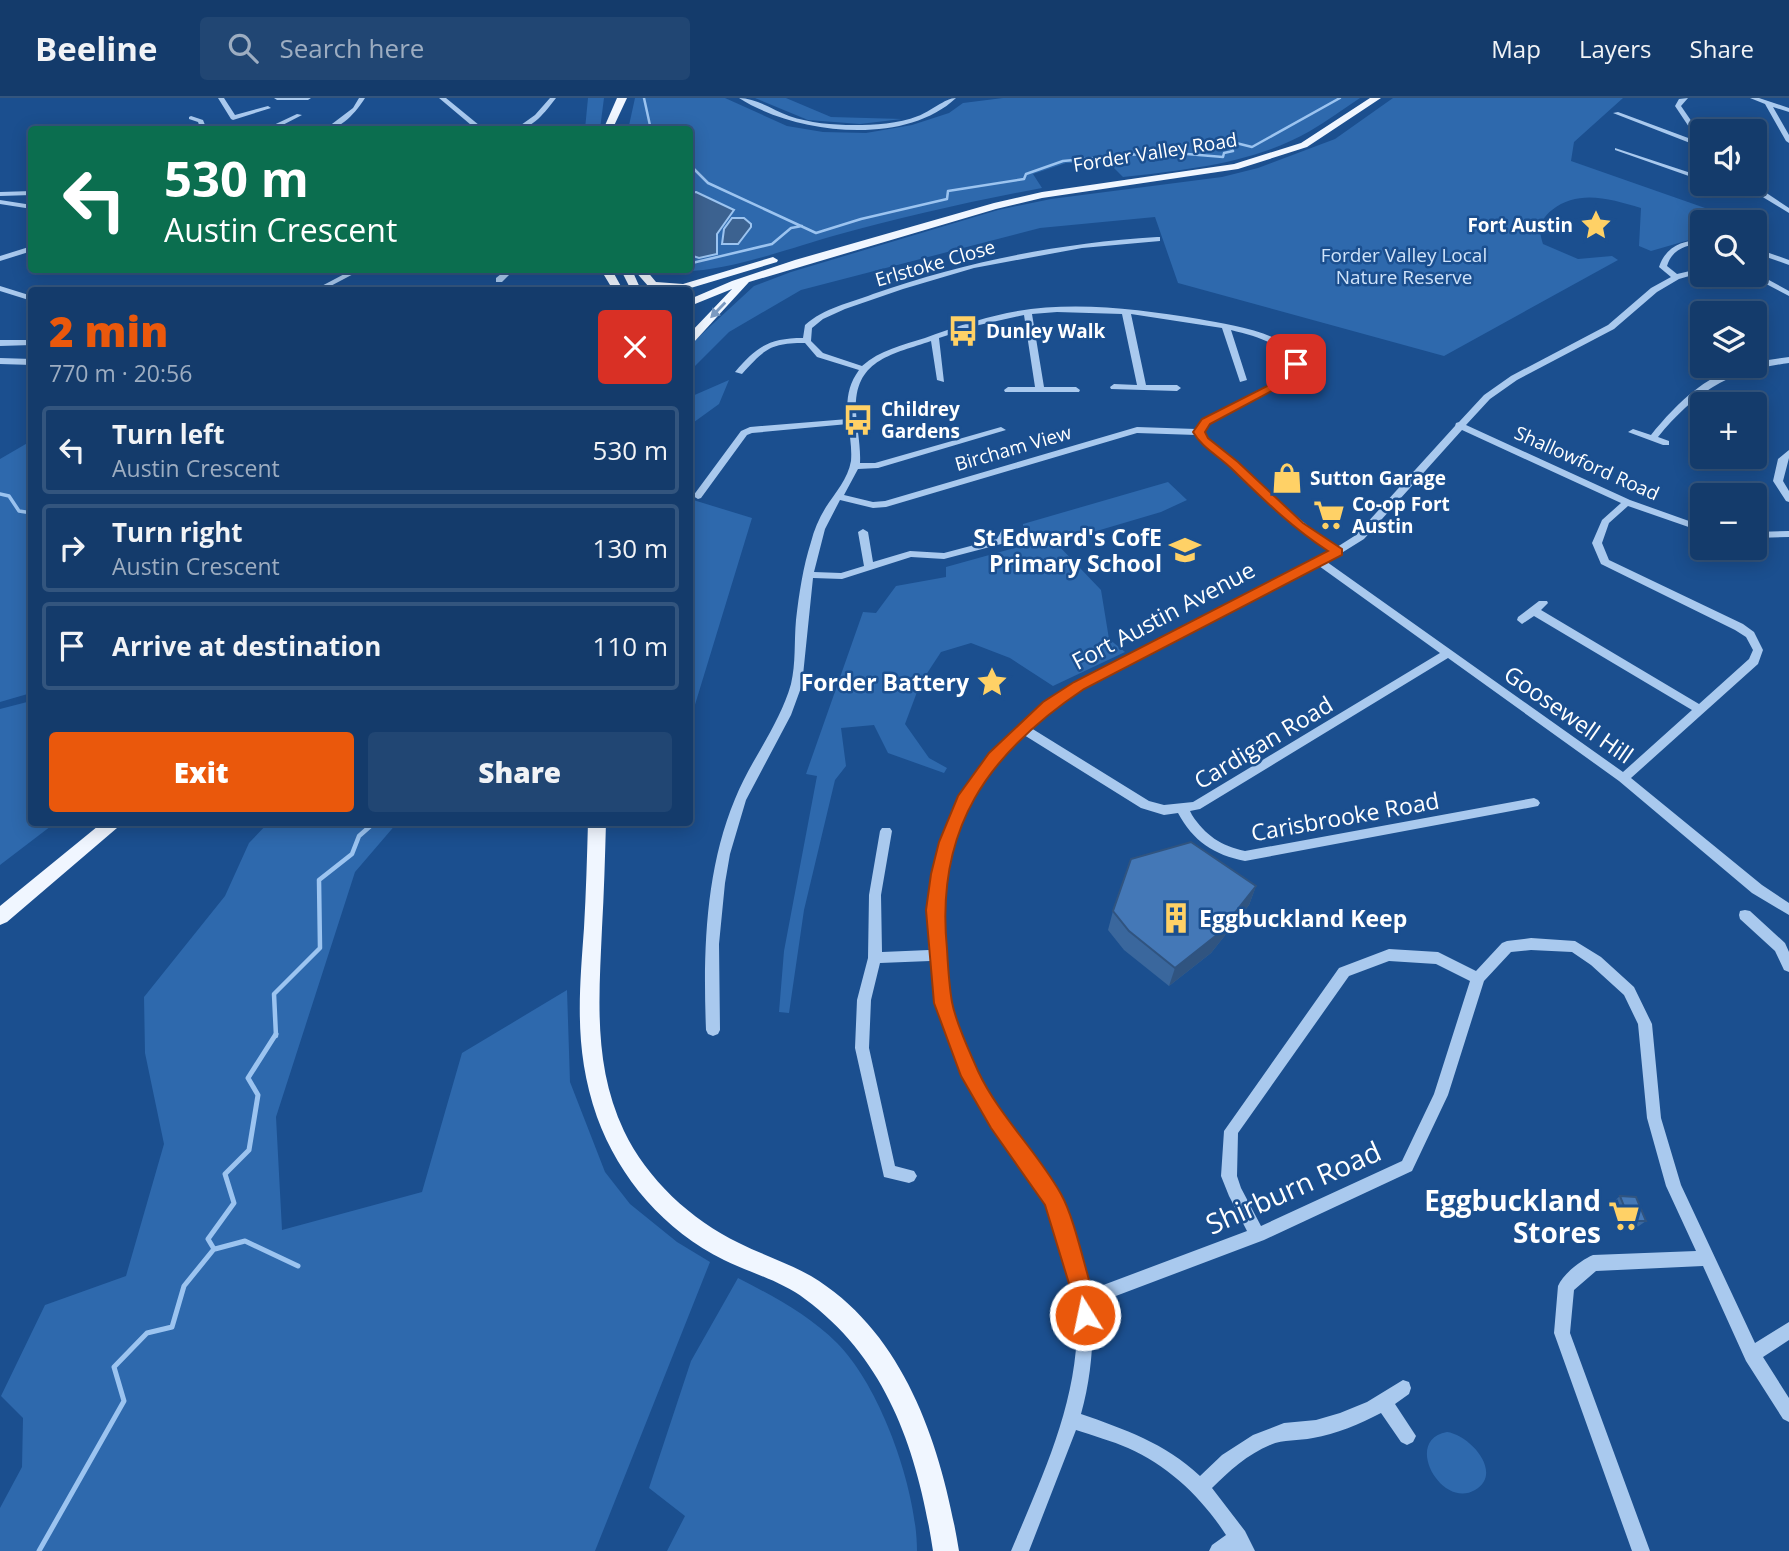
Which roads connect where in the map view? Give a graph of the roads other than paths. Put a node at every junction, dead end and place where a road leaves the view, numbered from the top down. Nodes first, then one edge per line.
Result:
1 (221, 98) edge
2 (277, 98) edge
3 (308, 98) edge
4 (362, 98) edge
5 (442, 98) edge
6 (553, 98) edge
7 (622, 98) edge
8 (742, 98) edge
9 (953, 98) edge
10 (1376, 98) edge
11 (1685, 98) edge
12 (1753, 98) edge
13 (1767, 102) junction
14 (268, 107) dead end
15 (1789, 110) edge
16 (617, 112) junction
17 (1616, 113) dead end
18 (299, 116) dead end
19 (191, 118) dead end
20 (233, 118) junction
21 (1690, 124) edge
22 (203, 126) edge
23 (229, 126) edge
24 (275, 126) edge
25 (332, 126) edge
26 (477, 126) edge
27 (523, 126) edge
28 (608, 126) edge
29 (619, 126) edge
30 (1690, 141) edge
31 (1789, 141) edge
32 (1616, 149) dead end
33 (1690, 175) edge
34 (28, 193) edge
35 (0, 194) edge
36 (1765, 196) edge
37 (0, 202) edge
38 (28, 206) edge
39 (1789, 211) edge
40 (971, 212) junction
41 (1157, 239) dead end
42 (1690, 244) edge
43 (28, 249) edge
44 (1767, 255) edge
45 (0, 259) edge
46 (1789, 263) edge
47 (351, 273) edge
48 (507, 273) edge
49 (643, 273) edge
50 (1690, 273) edge
51 (1676, 277) junction
52 (499, 280) dead end
53 (741, 282) junction
54 (1767, 282) edge
55 (324, 287) edge
56 (666, 287) edge
57 (684, 287) edge
58 (0, 288) edge
59 (1789, 293) edge
60 (693, 297) edge
61 (28, 298) edge
62 (693, 302) edge
63 (1028, 312) junction
64 (1126, 312) junction
65 (1226, 327) junction
66 (693, 336) edge
67 (935, 337) junction
68 (807, 341) junction
69 (28, 342) edge
70 (0, 343) edge
71 (1789, 360) edge
72 (0, 361) edge
73 (28, 362) edge
74 (1767, 363) edge
75 (864, 369) junction
76 (739, 372) dead end
77 (1717, 378) edge
78 (941, 380) dead end
79 (1243, 380) dead end
80 (1114, 387) dead end
81 (1142, 387) junction
82 (1177, 388) dead end
83 (1008, 390) dead end
84 (1040, 390) junction
85 (1076, 390) dead end
86 (851, 421) junction
87 (1459, 425) junction
88 (1001, 430) dead end
89 (1199, 432) junction
90 (1633, 432) dead end
91 (1653, 438) junction
92 (1666, 443) dead end
93 (1789, 453) edge
94 (855, 466) junction
95 (698, 496) dead end
96 (838, 497) junction
97 (1789, 499) edge
98 (1627, 502) junction
99 (1690, 524) edge
100 (1006, 530) dead end
101 (863, 532) dead end
102 (1789, 534) edge
103 (1767, 535) edge
104 (1337, 552) junction
105 (1319, 561) junction
106 (869, 567) junction
107 (810, 575) junction
108 (1522, 620) dead end
109 (1447, 654) junction
110 (1701, 710) junction
111 (1022, 728) junction
112 (1623, 778) junction
113 (1534, 803) dead end
114 (1182, 809) junction
115 (111, 826) edge
116 (597, 826) edge
117 (886, 831) dead end
118 (1789, 910) edge
119 (1745, 915) dead end
120 (0, 917) edge
121 (937, 955) junction
122 (875, 958) junction
123 (1789, 966) edge
124 (1478, 978) junction
125 (712, 1030) dead end
126 (909, 1176) dead end
127 (1258, 1235) junction
128 (1707, 1258) junction
129 (1084, 1300) junction
130 (1789, 1330) edge
131 (1752, 1354) junction
132 (1403, 1388) dead end
133 (1384, 1404) junction
134 (1789, 1413) edge
135 (1072, 1420) junction
136 (1407, 1436) dead end
137 (1200, 1488) junction
138 (1243, 1544) edge
139 (946, 1551) edge
140 (1020, 1551) edge
141 (1218, 1551) edge
142 (1641, 1551) edge

1 - 20 street
2 - 3 street
4 - 25 street
5 - 26 street
6 - 27 street
7 - 16 main road
8 - 9 street
10 - 40 main road, Forder Valley Road
11 - 21 street
12 - 13 street
13 - 15 street
13 - 31 street
14 - 20 street
16 - 28 main road
16 - 29 main road
17 - 30 street
18 - 24 street
19 - 22 street
20 - 23 street
32 - 33 street
34 - 35 street
36 - 39 street
37 - 38 street
40 - 53 main road, Forder Valley Road
40 - 57 main road, Forder Valley Road
41 - 68 street, Erlstoke Close
42 - 51 street
43 - 45 street
44 - 46 street
47 - 55 street
48 - 52 street
49 - 56 main road
50 - 51 street, Fort Austin Avenue
51 - 87 street, Fort Austin Avenue
53 - 60 main road
53 - 62 main road, Forder Valley Road
53 -> 66 main road
54 - 59 street
58 - 61 street
63 - 64 street
63 - 67 street
63 - 84 street
64 - 65 street
64 - 81 street
65 - 79 street
65 - 89 street
67 - 75 street
67 - 78 street
68 - 75 street
68 - 76 street
69 - 70 street
71 - 74 street
72 - 73 street
75 - 86 street
77 - 91 street
80 - 81 street
81 - 82 street
83 - 84 street
84 - 85 street
86 - 94 street
86 - 95 street
87 - 98 street, Shallowford Road
87 - 104 street, Fort Austin Avenue
88 - 94 street
89 - 96 street, Bircham View
89 - 104 street
90 - 91 street
91 - 92 street
93 - 97 street
94 - 96 street
96 - 107 street
98 - 99 street, Shallowford Road
98 - 110 street
100 - 106 street
101 - 106 street
102 - 103 street
104 - 105 street, Fort Austin Avenue
105 - 109 street, Goosewell Hill
105 - 111 street, Fort Austin Avenue
106 - 107 street
107 - 125 street
108 - 110 street
109 - 112 street, Goosewell Hill
109 - 114 street, Cardigan Road
110 - 112 street
111 - 114 street, Cardigan Road
111 - 121 street, Fort Austin Avenue
112 - 118 street, Goosewell Hill
113 - 114 street, Carisbrooke Road
115 - 120 main road
116 - 139 main road
117 - 122 street
119 - 123 street
121 - 122 street
121 - 129 street, Fort Austin Avenue
122 - 126 street
124 - 127 street, Shirburn Road
124 - 127 street
124 - 128 street, Shirburn Road
127 - 129 street, Shirburn Road
128 - 131 street, Shirburn Road
128 - 142 street
129 - 135 street, Fort Austin Avenue
130 - 131 street
131 - 134 street, Shirburn Road
132 - 133 street
133 - 136 street
133 - 137 street
135 - 137 street
135 - 140 street, Fort Austin Avenue
137 - 138 street
138 - 141 street

